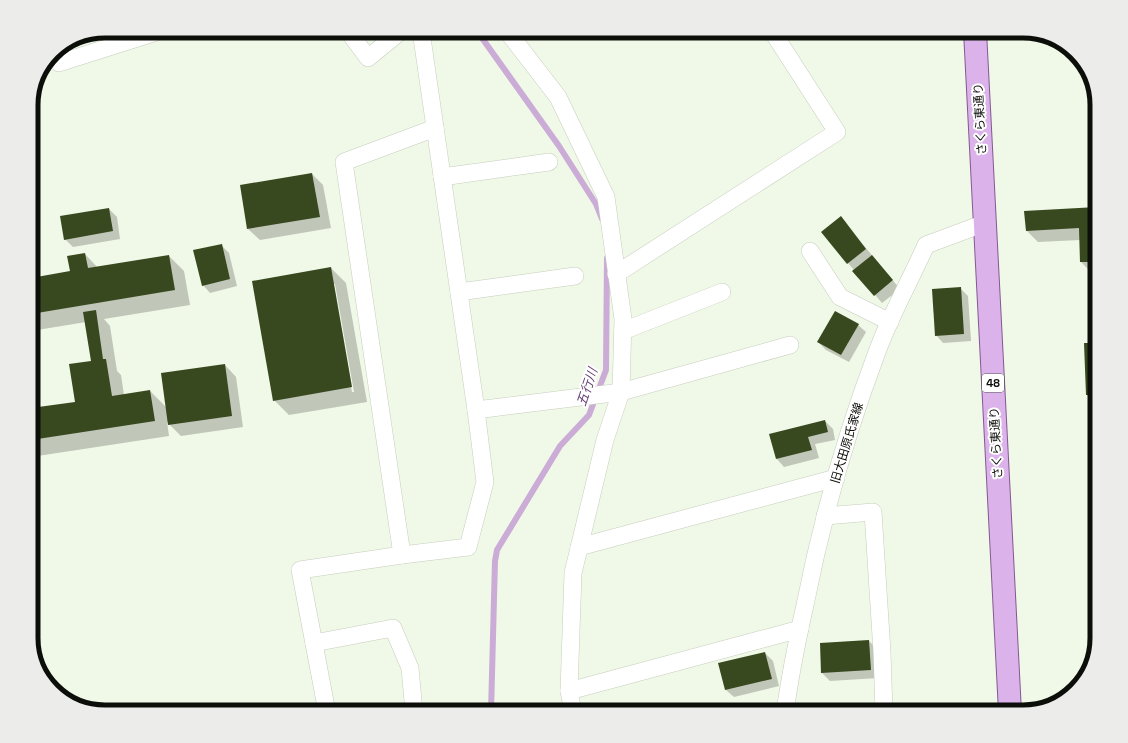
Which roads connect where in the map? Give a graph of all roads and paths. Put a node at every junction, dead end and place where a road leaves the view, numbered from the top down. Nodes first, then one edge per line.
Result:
1 (138, 38) edge
2 (353, 38) edge
3 (392, 38) edge
4 (422, 38) edge
5 (512, 38) edge
6 (777, 38) edge
7 (976, 38) edge
8 (58, 58) edge
9 (435, 128) junction
10 (549, 162) dead end
11 (442, 177) junction
12 (985, 224) junction
13 (810, 251) dead end
14 (616, 274) junction
15 (575, 276) dead end
16 (459, 292) junction
17 (722, 292) dead end
18 (890, 322) junction
19 (623, 331) junction
20 (790, 344) dead end
21 (621, 392) junction
22 (476, 410) junction
23 (836, 478) junction
24 (825, 516) junction
25 (579, 547) junction
26 (402, 555) junction
27 (800, 629) junction
28 (314, 642) junction
29 (569, 691) junction
30 (326, 705) edge
31 (413, 705) edge
32 (572, 705) edge
33 (786, 705) edge
34 (884, 705) edge
35 (1010, 705) edge

1 - 8 street
2 - 3 street
4 - 9 street
5 - 14 street
6 - 14 street
7 - 12 main road, さくら東通り / 48
9 - 11 street
9 - 26 street
10 - 11 street
11 - 16 street
12 - 18 street, 旧大田原氏家線
12 - 35 main road, さくら東通り / 48
13 - 18 street
14 - 19 street
15 - 16 street
16 - 22 street
17 - 19 street
18 - 23 street, 旧大田原氏家線
19 - 21 street
20 - 21 street
21 - 22 street
21 - 25 street
22 - 26 street
23 - 24 street, 旧大田原氏家線
23 - 25 street
24 - 27 street, 旧大田原氏家線
24 - 34 street
25 - 29 street
26 - 28 street
27 - 29 street
27 - 33 street, 旧大田原氏家線
28 - 30 street
28 - 31 street
29 - 32 street

